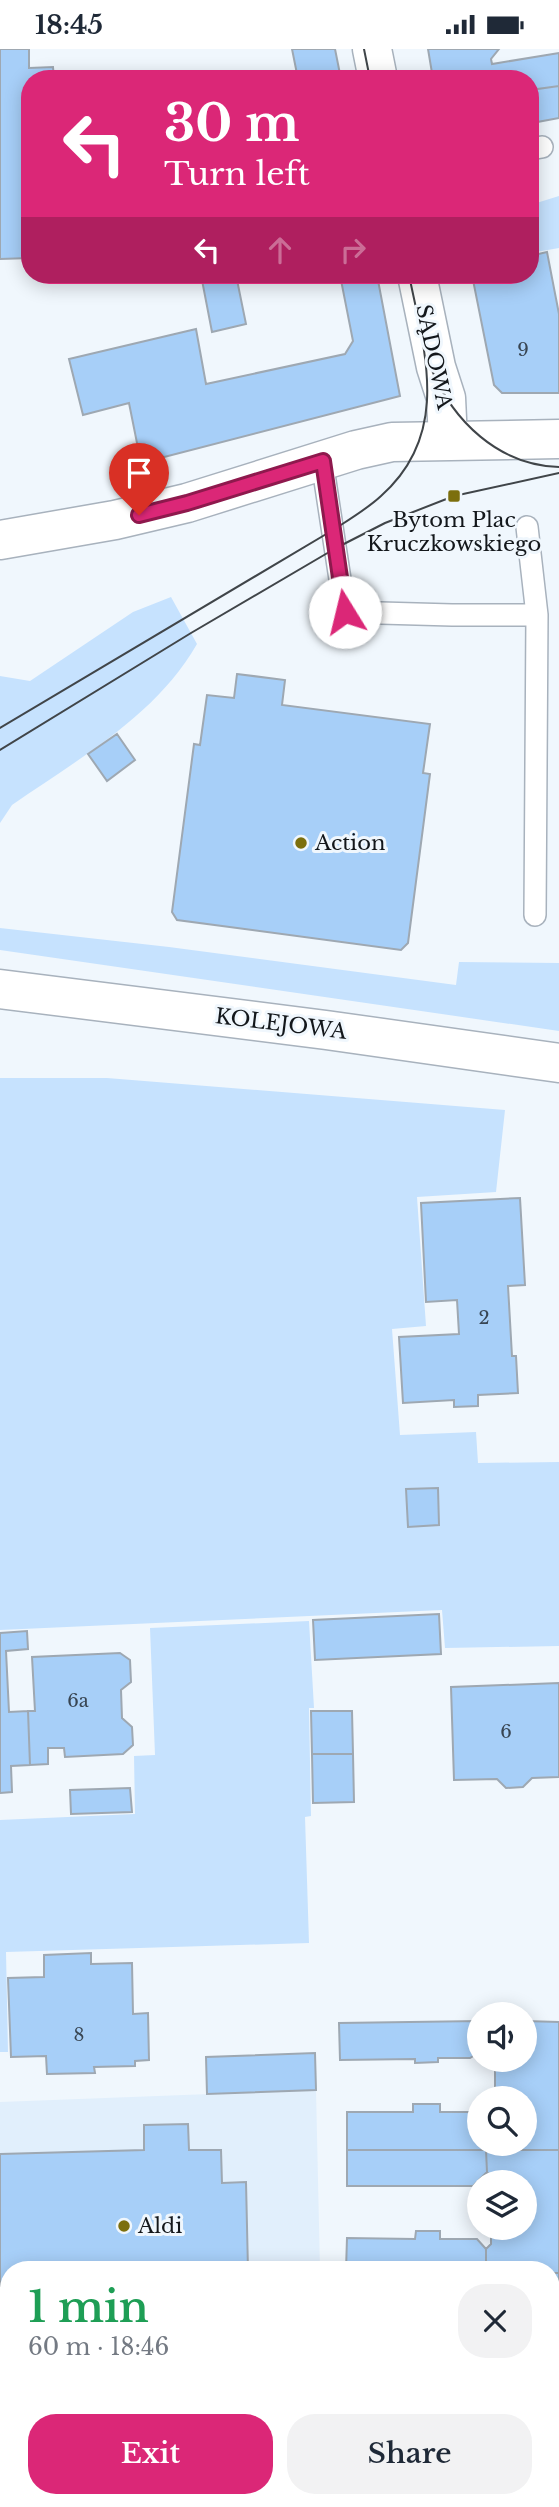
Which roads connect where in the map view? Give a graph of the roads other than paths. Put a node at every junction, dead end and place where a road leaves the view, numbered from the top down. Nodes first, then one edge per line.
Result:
1 (372, 49) edge
2 (376, 70) edge
3 (419, 284) edge
4 (559, 439) edge
5 (448, 440) junction
6 (323, 461) junction
7 (527, 527) dead end
8 (0, 540) edge
9 (537, 615) junction
10 (535, 915) dead end
11 (1, 990) edge
12 (559, 1063) edge

1 - 2 main road
3 - 5 main road, SĄDOWA
4 - 5 main road
5 - 6 main road
6 - 8 main road
6 - 9 lane
7 - 9 lane
9 - 10 lane
11 - 12 main road, KOLEJOWA

